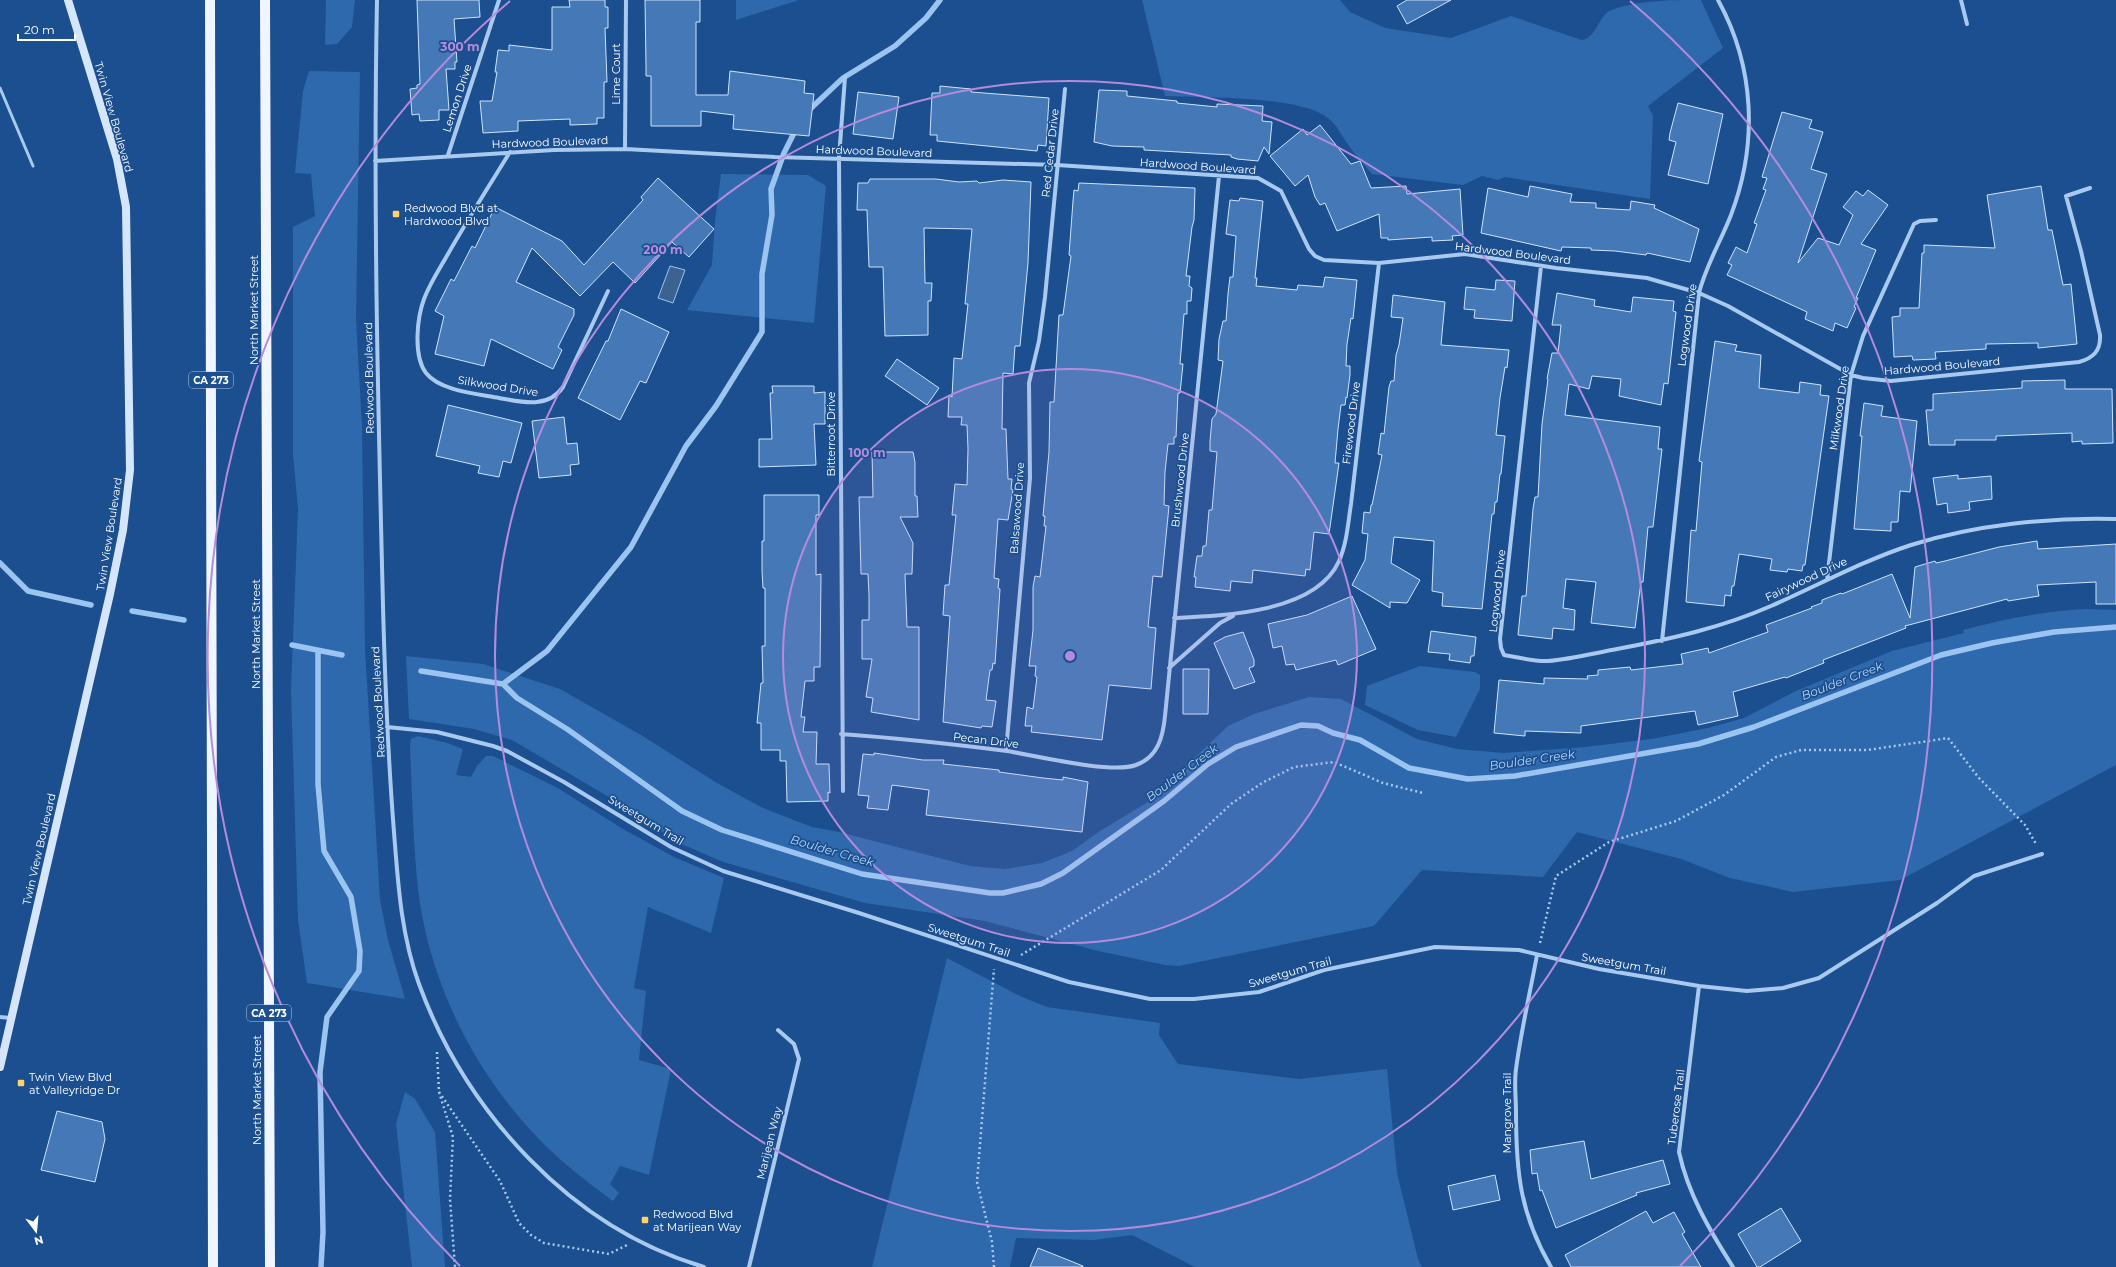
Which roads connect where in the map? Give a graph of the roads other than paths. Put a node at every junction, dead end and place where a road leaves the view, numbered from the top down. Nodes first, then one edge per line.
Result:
1 (68, 0) edge
2 (210, 0) edge
3 (265, 0) edge
4 (377, 0) edge
5 (499, 0) edge
6 (626, 0) edge
7 (1718, 0) edge
8 (1961, 0) edge
9 (1967, 24) dead end
10 (845, 77) dead end
11 (0, 88) edge
12 (1065, 89) dead end
13 (625, 149) junction
14 (510, 152) junction
15 (448, 155) junction
16 (839, 158) junction
17 (375, 161) junction
18 (1057, 165) junction
19 (33, 166) dead end
20 (1219, 176) junction
21 (2090, 188) dead end
22 (1052, 219) joint
23 (1936, 220) dead end
24 (1379, 263) junction
25 (1541, 266) junction
26 (608, 291) dead end
27 (1699, 293) junction
28 (1851, 375) junction
29 (2116, 519) edge
30 (1827, 580) junction
31 (1235, 614) junction
32 (1174, 618) junction
33 (1662, 641) junction
34 (1504, 655) joint
35 (1169, 668) junction
36 (387, 727) junction
37 (841, 734) junction
38 (1006, 751) junction
39 (1127, 768) joint
40 (843, 791) dead end
41 (2042, 854) road end
42 (1537, 955) junction
43 (1700, 986) junction
44 (0, 1016) edge
45 (11, 1018) junction
46 (778, 1030) dead end
47 (0, 1067) edge
48 (213, 1267) edge
49 (270, 1267) edge
50 (704, 1267) edge
51 (749, 1267) edge
52 (1551, 1267) edge
53 (1733, 1267) edge

1 - 45 street, Twin View Boulevard
2 - 48 main road, CA 273
3 - 49 main road, North Market Street / CA 273
4 - 17 street, Redwood Boulevard
5 - 15 street, Lemon Drive
6 - 13 street, Lime Court
7 - 27 street, Logwood Drive
8 - 9 street
10 - 16 street, Bitterroot Drive
11 - 19 lane
12 - 18 street, Red Cedar Drive
13 - 14 street, Hardwood Boulevard
13 - 16 street, Hardwood Boulevard
14 - 15 street, Hardwood Boulevard
14 - 26 street, Silkwood Drive
15 - 17 street, Hardwood Boulevard
16 - 18 street, Hardwood Boulevard
16 - 37 street, Bitterroot Drive
17 - 36 street, Redwood Boulevard
18 - 20 street, Hardwood Boulevard
18 - 22 street, Red Cedar Drive
20 - 24 street, Hardwood Boulevard
20 - 32 street, Brushwood Drive
21 - 28 street, Hardwood Boulevard
22 - 38 street, Balsawood Drive
23 - 28 street, Milkwood Drive
24 - 25 street, Hardwood Boulevard
24 - 31 street, Firewood Drive
25 - 27 street, Hardwood Boulevard
25 - 34 street, Logwood Drive
27 - 28 street, Hardwood Boulevard
27 - 33 street, Logwood Drive
28 - 30 street, Milkwood Drive
29 - 30 street, Fairywood Drive
30 - 33 street, Fairywood Drive
31 - 32 street
31 - 35 street
32 - 35 street, Brushwood Drive
33 - 34 street, Fairywood Drive
35 - 39 street, Brushwood Drive
36 - 42 street, Sweetgum Trail
36 - 50 street, Redwood Boulevard
37 - 38 street, Pecan Drive
37 - 40 street, Bitterroot Drive
38 - 39 street, Pecan Drive
41 - 43 street, Sweetgum Trail
42 - 43 street, Sweetgum Trail
42 - 52 street, Mangrove Trail
43 - 53 street, Tuberose Trail
44 - 45 street
45 - 47 street, Twin View Boulevard
46 - 51 street, Marijean Way

